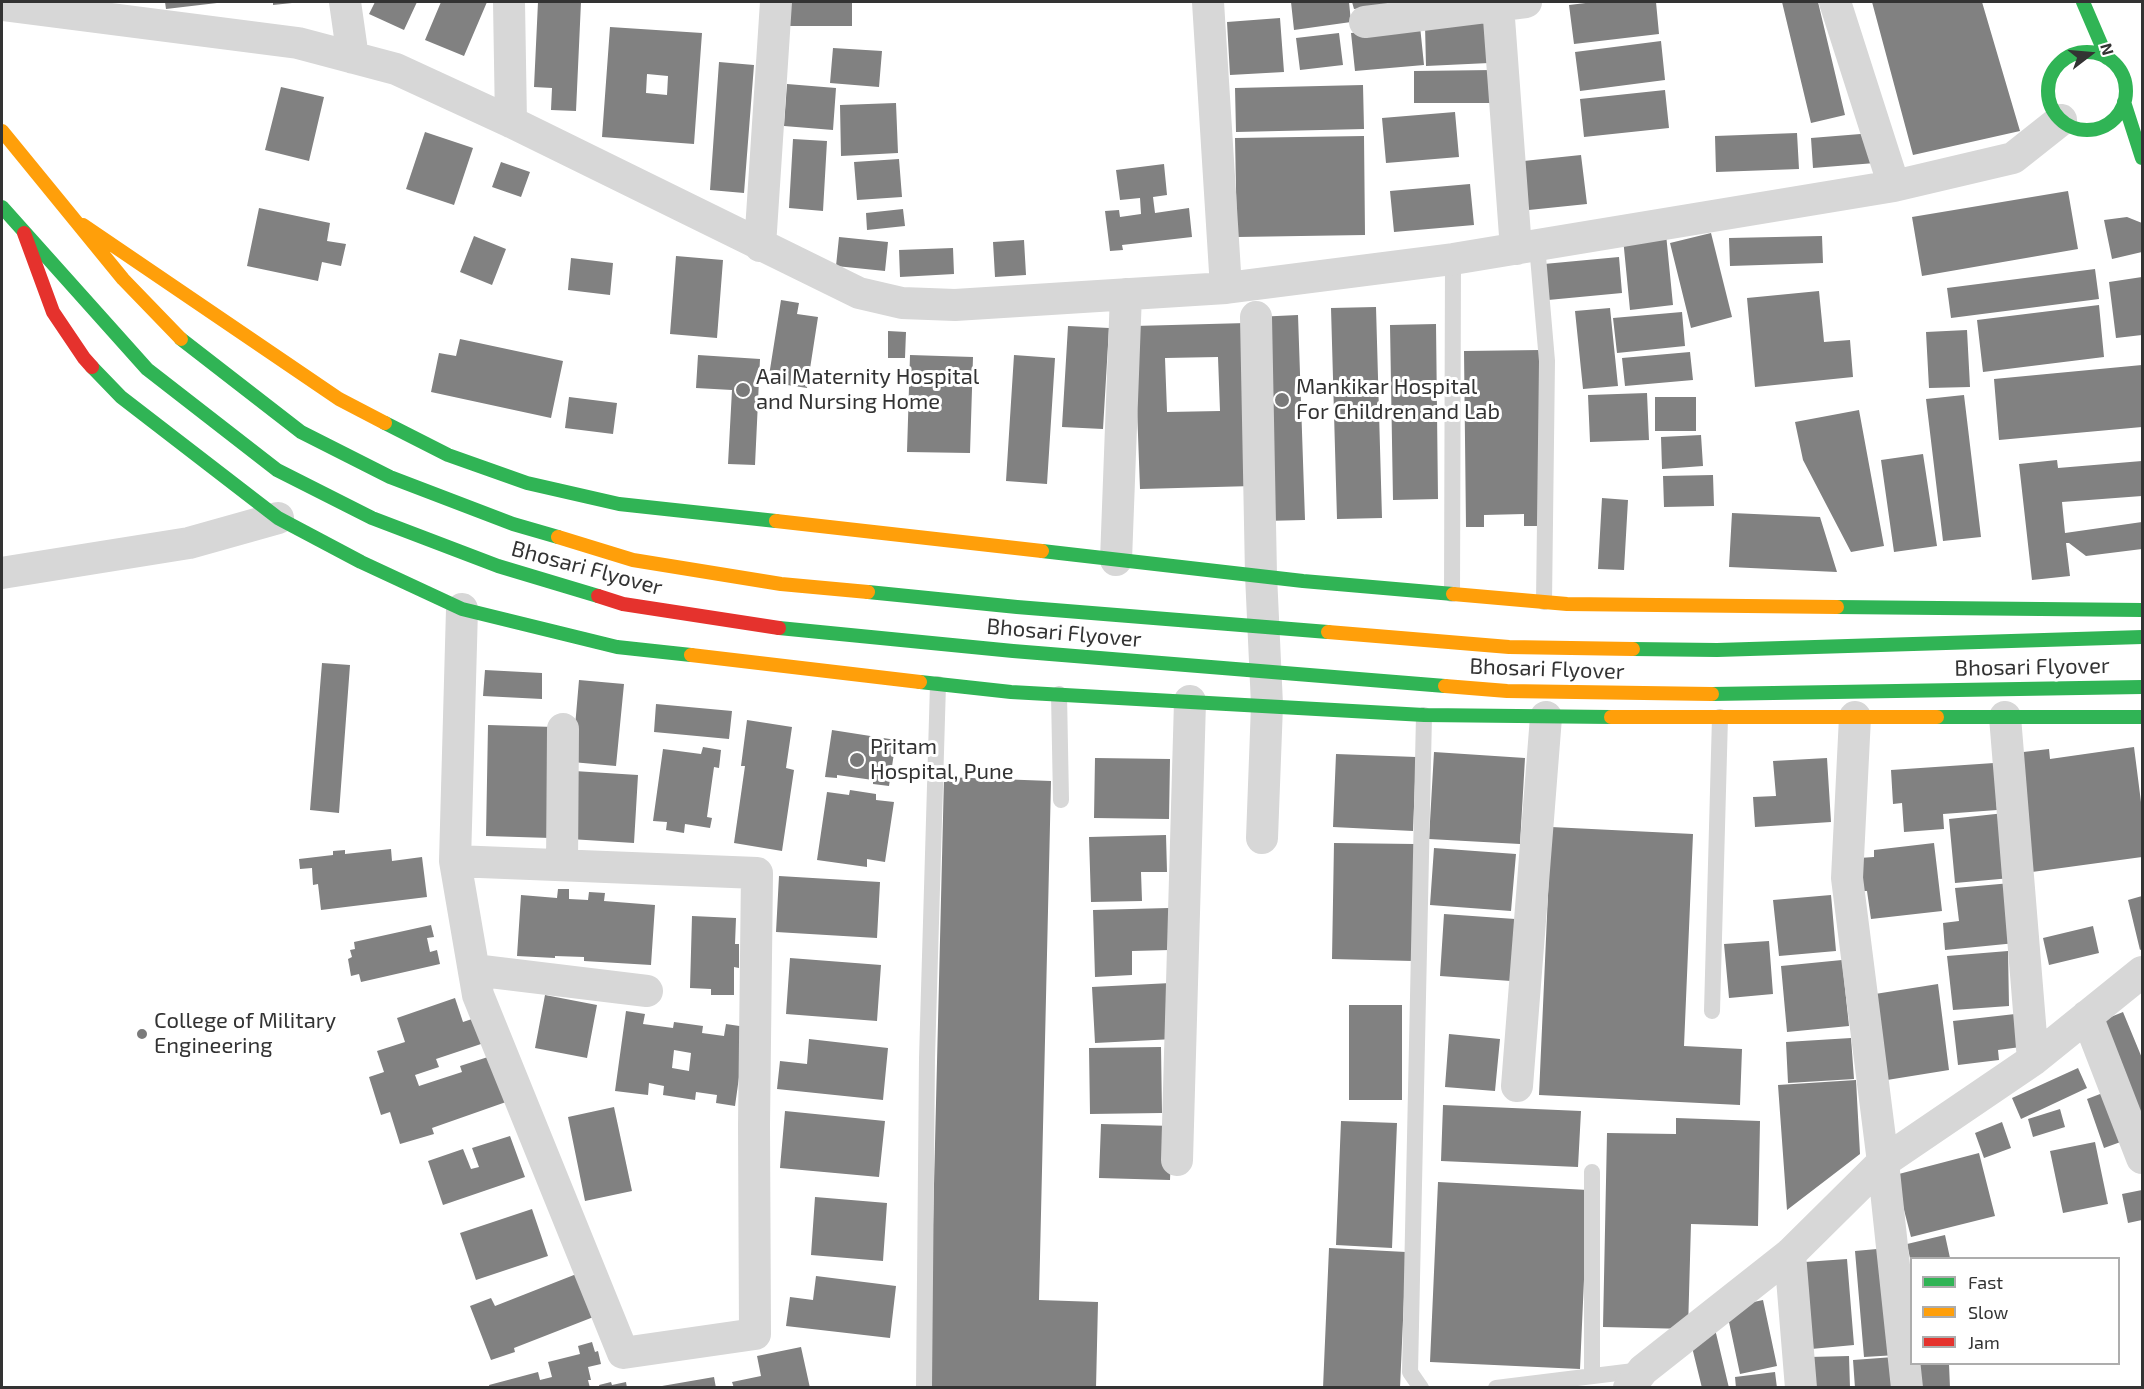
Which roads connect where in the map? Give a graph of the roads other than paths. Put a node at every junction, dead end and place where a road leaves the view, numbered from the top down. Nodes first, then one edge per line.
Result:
1 (345, 2) edge
2 (509, 2) edge
3 (776, 2) edge
4 (1208, 2) edge
5 (1835, 2) edge
6 (2083, 2) edge
7 (1512, 3) edge
8 (2, 6) edge
9 (147, 13) edge
10 (1365, 22) dead end
11 (353, 58) junction
12 (2107, 58) junction
13 (2124, 102) junction
14 (2061, 120) junction
15 (511, 122) junction
16 (2, 131) edge
17 (2142, 158) edge
18 (1894, 186) junction
19 (2, 207) edge
20 (72, 217) junction
21 (24, 234) junction
22 (760, 246) junction
23 (1526, 247) junction
24 (1453, 259) junction
25 (1226, 288) junction
26 (1126, 294) junction
27 (1256, 317) dead end
28 (278, 518) junction
29 (1116, 560) junction
30 (2, 573) edge
31 (1261, 575) junction
32 (1452, 594) junction
33 (1544, 602) junction
34 (462, 609) junction
35 (2142, 610) edge
36 (2142, 637) edge
37 (938, 684) junction
38 (2142, 687) edge
39 (1059, 694) junction
40 (1190, 701) junction
41 (1267, 705) junction
42 (1424, 715) junction
43 (1546, 717) junction
44 (1720, 717) junction
45 (1855, 717) junction
46 (2005, 717) junction
47 (2142, 717) edge
48 (563, 729) dead end
49 (1061, 800) dead end
50 (1262, 838) dead end
51 (455, 861) junction
52 (562, 865) junction
53 (474, 970) junction
54 (2142, 972) edge
55 (647, 990) dead end
56 (1712, 1011) dead end
57 (2087, 1016) junction
58 (2033, 1060) junction
59 (1517, 1086) dead end
60 (2142, 1158) edge
61 (1177, 1160) dead end
62 (1883, 1162) junction
63 (1592, 1172) dead end
64 (1790, 1254) junction
65 (1592, 1376) junction
66 (1636, 1379) edge
67 (924, 1388) edge
68 (1420, 1388) edge
69 (1496, 1388) edge
70 (1801, 1388) edge
71 (1907, 1388) edge

1 - 11 street
2 - 15 street
3 - 22 street
4 - 25 street
5 - 18 street
6 - 12 main road
7 - 10 street
7 - 23 street
8 - 9 street
9 - 11 street
11 - 15 street
12 - 13 main road
12 - 14 main road
13 - 14 main road
13 - 17 main road
14 - 18 street
15 - 22 street
16 - 20 main road, Bhosari Flyover
18 - 23 street
19 - 21 main road
20 - 29 main road
20 - 36 main road, Bhosari Flyover
21 - 28 main road
21 - 38 main road, Bhosari Flyover
22 - 26 street
23 - 24 street
23 - 33 lane
24 - 25 street
24 - 32 lane
25 - 26 street
26 - 29 street
27 - 31 street
28 - 30 street
28 - 34 main road
29 - 31 main road
31 - 32 main road
31 - 41 street
32 - 33 main road
33 - 35 main road
34 - 37 main road
34 - 51 street
37 - 39 main road
37 - 67 lane
39 - 40 main road
39 - 49 lane
40 - 41 main road
40 - 61 street
41 - 42 main road
41 - 50 street
42 - 43 main road
42 - 68 lane
43 - 44 main road
43 - 59 street
44 - 45 main road
44 - 56 lane
45 - 46 main road
45 - 62 street
46 - 47 main road
46 - 58 street
48 - 52 street
51 - 52 street
51 - 53 street
52 - 53 street
53 - 55 street
54 - 57 street
57 - 58 street
57 - 60 street
58 - 62 street
62 - 64 street
62 - 71 street
63 - 65 lane
64 - 66 street
64 - 70 street
65 - 66 lane
65 - 69 lane

